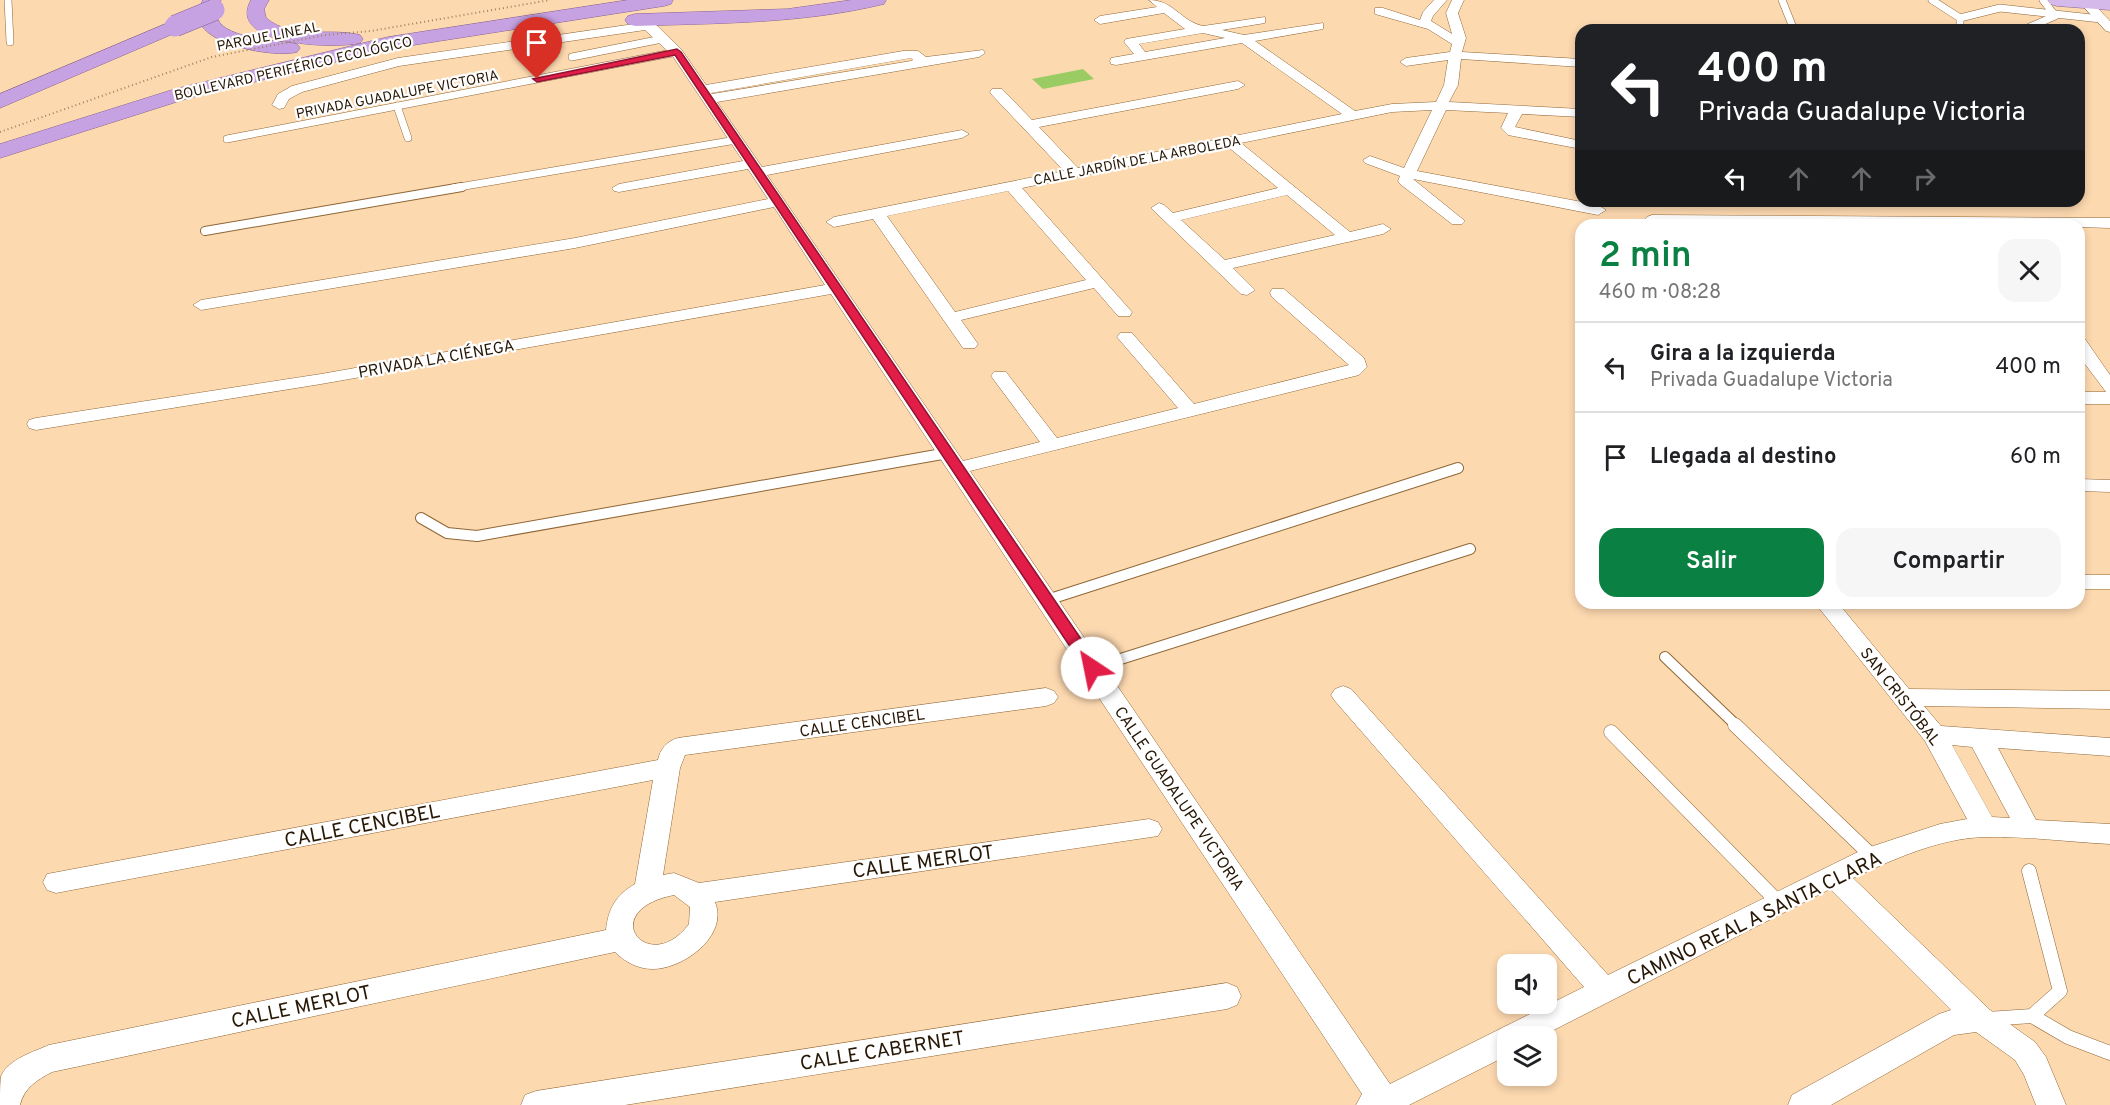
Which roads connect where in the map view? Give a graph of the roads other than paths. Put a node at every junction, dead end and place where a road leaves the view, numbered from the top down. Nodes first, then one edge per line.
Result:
1 (8, 0) edge
2 (260, 0) edge
3 (585, 0) edge
4 (614, 0) edge
5 (663, 0) edge
6 (877, 0) edge
7 (1155, 0) edge
8 (1441, 0) edge
9 (1458, 0) edge
10 (1782, 0) edge
11 (1932, 0) edge
12 (2043, 0) edge
13 (2090, 1) edge
14 (219, 4) edge
15 (543, 5) edge
16 (2055, 7) edge
17 (1167, 9) junction
18 (1379, 11) dead end
19 (2108, 13) edge
20 (1960, 18) junction
21 (1100, 20) dead end
22 (1261, 20) dead end
23 (1792, 24) edge
24 (1960, 24) edge
25 (2039, 24) edge
26 (1319, 26) dead end
27 (1427, 26) junction
28 (490, 29) junction
29 (1200, 30) junction
30 (659, 35) junction
31 (1244, 39) junction
32 (10, 42) dead end
33 (388, 43) junction
34 (1456, 49) junction
35 (979, 52) dead end
36 (1143, 56) junction
37 (572, 57) dead end
38 (1116, 61) dead end
39 (1406, 62) dead end
40 (1575, 62) edge
41 (1238, 85) dead end
42 (997, 92) dead end
43 (706, 94) junction
44 (0, 102) edge
45 (279, 105) dead end
46 (397, 106) junction
47 (1440, 106) junction
48 (1517, 110) junction
49 (1575, 113) edge
50 (1353, 116) junction
51 (1028, 125) junction
52 (962, 134) dead end
53 (408, 138) dead end
54 (227, 139) dead end
55 (736, 140) junction
56 (1231, 142) junction
57 (1575, 144) edge
58 (0, 151) edge
59 (1370, 160) dead end
60 (756, 168) junction
61 (1075, 173) junction
62 (1408, 174) junction
63 (1012, 186) junction
64 (619, 188) dead end
65 (1290, 190) junction
66 (778, 202) junction
67 (1575, 206) edge
68 (1582, 207) edge
69 (1598, 210) dead end
70 (877, 213) junction
71 (1457, 221) dead end
72 (834, 222) dead end
73 (2085, 225) edge
74 (2109, 225) edge
75 (1383, 229) dead end
76 (205, 231) dead end
77 (1347, 237) junction
78 (1221, 266) junction
79 (1097, 282) junction
80 (836, 288) junction
81 (1247, 290) dead end
82 (1278, 293) dead end
83 (201, 304) dead end
84 (1124, 312) dead end
85 (950, 318) junction
86 (1126, 337) dead end
87 (969, 344) dead end
88 (2085, 352) edge
89 (1000, 376) dead end
90 (2110, 388) edge
91 (2085, 398) edge
92 (2110, 398) edge
93 (1190, 411) junction
94 (36, 424) dead end
95 (1052, 445) junction
96 (953, 461) junction
97 (1458, 468) dead end
98 (2085, 485) edge
99 (2110, 486) edge
100 (421, 518) dead end
101 (1470, 549) dead end
102 (2085, 582) edge
103 (2110, 582) edge
104 (1047, 600) junction
105 (1831, 609) edge
106 (1665, 657) dead end
107 (1092, 668) junction
108 (1344, 695) dead end
109 (1046, 697) dead end
110 (1905, 697) junction
111 (2110, 700) edge
112 (1611, 732) dead end
113 (1934, 735) junction
114 (1980, 738) junction
115 (2110, 747) edge
116 (673, 757) junction
117 (1984, 827) junction
118 (1149, 829) dead end
119 (2028, 829) junction
120 (2110, 834) edge
121 (1873, 857) junction
122 (2029, 871) dead end
123 (1833, 875) junction
124 (56, 882) dead end
125 (646, 889) junction
126 (697, 894) junction
127 (1779, 903) junction
128 (621, 939) junction
129 (1605, 991) junction
130 (1227, 996) dead end
131 (2032, 1016) junction
132 (1980, 1019) junction
133 (1535, 1026) edge
134 (1497, 1045) edge
135 (2110, 1053) edge
136 (1812, 1103) edge
137 (1378, 1104) edge
138 (5, 1105) edge
139 (536, 1105) edge
140 (2051, 1105) edge

1 - 32 lane
2 - 15 highway
3 - 15 highway
4 - 15 highway
5 - 28 highway, BOULEVARD PERIFÉRICO ECOLÓGICO
6 - 28 highway
7 - 17 street
8 - 27 street
9 - 34 street
10 - 23 lane
11 - 20 lane
12 - 16 lane
13 - 16 main road
13 - 19 main road
14 - 33 highway
14 - 44 highway, bridge
16 - 19 lane
16 - 20 lane
16 - 25 lane
17 - 21 street
17 - 29 street
18 - 27 street
20 - 24 lane
22 - 29 street
26 - 31 street
27 - 34 street
28 - 33 highway, BOULEVARD PERIFÉRICO ECOLÓGICO
29 - 31 street
29 - 36 street
30 - 37 lane
30 - 43 street, CALLE GUADALUPE VICTORIA
30 - 45 street
30 - 46 lane, PRIVADA GUADALUPE VICTORIA
31 - 36 street
31 - 50 street
33 - 58 highway, BOULEVARD PERIFÉRICO ECOLÓGICO
34 - 39 street
34 - 40 street
34 - 47 street
35 - 43 street
36 - 38 street
41 - 51 street
42 - 51 street
43 - 55 street, CALLE GUADALUPE VICTORIA
46 - 53 lane
46 - 54 lane, PRIVADA GUADALUPE VICTORIA
47 - 48 street, CALLE JARDÍN DE LA ARBOLEDA
47 - 50 street, CALLE JARDÍN DE LA ARBOLEDA
47 - 62 street
48 - 49 street, CALLE JARDÍN DE LA ARBOLEDA
48 - 57 street
50 - 56 street, CALLE JARDÍN DE LA ARBOLEDA
51 - 61 street
52 - 60 street
55 - 60 street, CALLE GUADALUPE VICTORIA
55 - 76 lane
56 - 61 street, CALLE JARDÍN DE LA ARBOLEDA
56 - 65 street
59 - 62 street
60 - 64 street
60 - 66 street, CALLE GUADALUPE VICTORIA
61 - 63 street, CALLE JARDÍN DE LA ARBOLEDA
62 - 67 street
62 - 71 street
63 - 70 street, CALLE JARDÍN DE LA ARBOLEDA
63 - 79 street
65 - 77 street
65 - 78 street
66 - 80 street, CALLE GUADALUPE VICTORIA
66 - 83 street
68 - 69 street
70 - 72 street, CALLE JARDÍN DE LA ARBOLEDA
70 - 85 street
73 - 74 street
75 - 77 street
77 - 78 street
78 - 81 street
79 - 84 street
79 - 85 street
80 - 94 street, PRIVADA LA CIÉNEGA
80 - 96 street, CALLE GUADALUPE VICTORIA
82 - 93 street
85 - 87 street
86 - 93 street
88 - 90 street
89 - 95 street
91 - 92 street
93 - 95 street
95 - 96 street
96 - 100 lane
96 - 104 street, CALLE GUADALUPE VICTORIA
97 - 104 lane
98 - 99 street
101 - 107 lane
102 - 103 street
104 - 107 street, CALLE GUADALUPE VICTORIA
105 - 110 street, SAN CRISTÓBAL
106 - 121 lane
107 - 137 street, CALLE GUADALUPE VICTORIA
108 - 129 street
109 - 116 street, CALLE CENCIBEL
110 - 111 street
110 - 113 street, SAN CRISTÓBAL
112 - 127 lane
113 - 114 street
113 - 117 street, SAN CRISTÓBAL
114 - 115 street
114 - 119 street
116 - 124 street, CALLE CENCIBEL
116 - 125 street
117 - 119 street, CAMINO REAL A SANTA CLARA
117 - 121 street, CAMINO REAL A SANTA CLARA
118 - 126 street, CALLE MERLOT
119 - 120 street, CAMINO REAL A SANTA CLARA
121 - 123 street, CAMINO REAL A SANTA CLARA
122 - 131 lane
123 - 127 street, CAMINO REAL A SANTA CLARA
123 - 132 street
125 - 126 street
125 - 128 street
126 - 128 street
127 - 129 street, CAMINO REAL A SANTA CLARA
128 - 138 street, CALLE MERLOT
129 - 133 street, CAMINO REAL A SANTA CLARA
130 - 139 street, CALLE CABERNET
131 - 132 lane
131 - 135 lane
132 - 136 street
132 - 140 street
134 - 137 street

